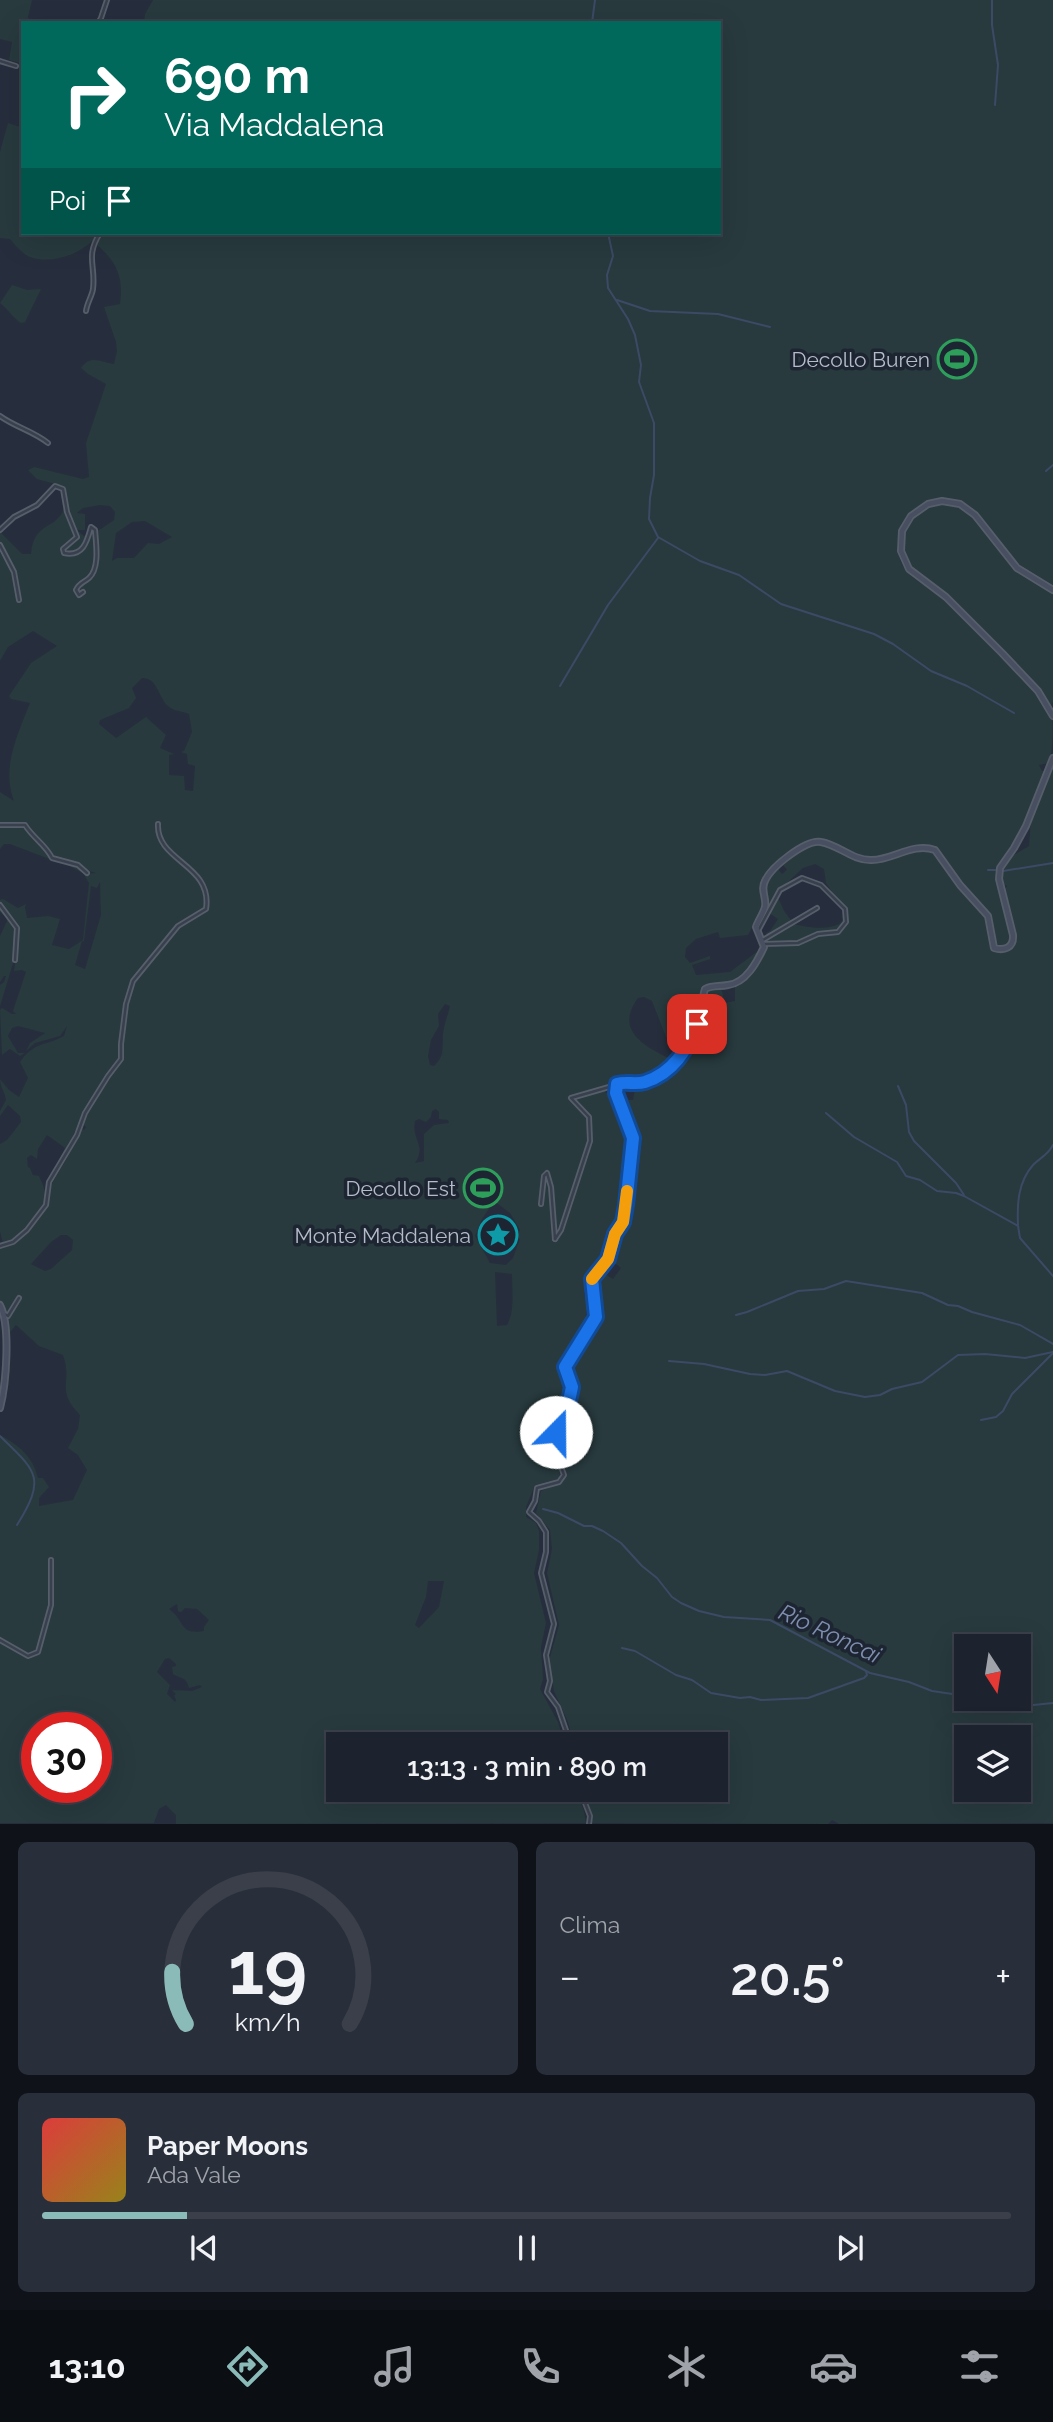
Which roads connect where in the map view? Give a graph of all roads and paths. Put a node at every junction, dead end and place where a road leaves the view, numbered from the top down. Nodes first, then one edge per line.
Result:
1 (107, 0) edge
2 (99, 21) edge
3 (0, 61) edge
4 (16, 66) dead end
5 (99, 235) edge
6 (86, 311) dead end
7 (0, 416) edge
8 (48, 443) dead end
9 (0, 530) edge
10 (0, 545) edge
11 (1053, 590) edge
12 (83, 592) dead end
13 (19, 600) dead end
14 (1053, 716) edge
15 (1053, 758) edge
16 (158, 824) dead end
17 (0, 825) edge
18 (87, 873) dead end
19 (0, 905) edge
20 (817, 908) dead end
21 (757, 930) junction
22 (763, 943) junction
23 (15, 960) dead end
24 (617, 1084) junction
25 (541, 1204) dead end
26 (0, 1246) edge
27 (19, 1298) dead end
28 (0, 1306) edge
29 (3, 1313) junction
30 (0, 1408) edge
31 (51, 1560) dead end
32 (0, 1640) edge
33 (566, 1732) edge
34 (585, 1802) edge
35 (589, 1824) edge

1 - 2 street
3 - 4 street
5 - 6 street
7 - 8 street
9 - 12 street
10 - 13 street
11 - 14 street
15 - 21 street
16 - 26 street
17 - 18 street
19 - 23 street
20 - 22 street
21 - 22 street
21 - 22 street
22 - 24 street
24 - 25 street
24 - 33 street
27 - 29 street
28 - 29 street
29 - 30 street
31 - 32 street
34 - 35 street

